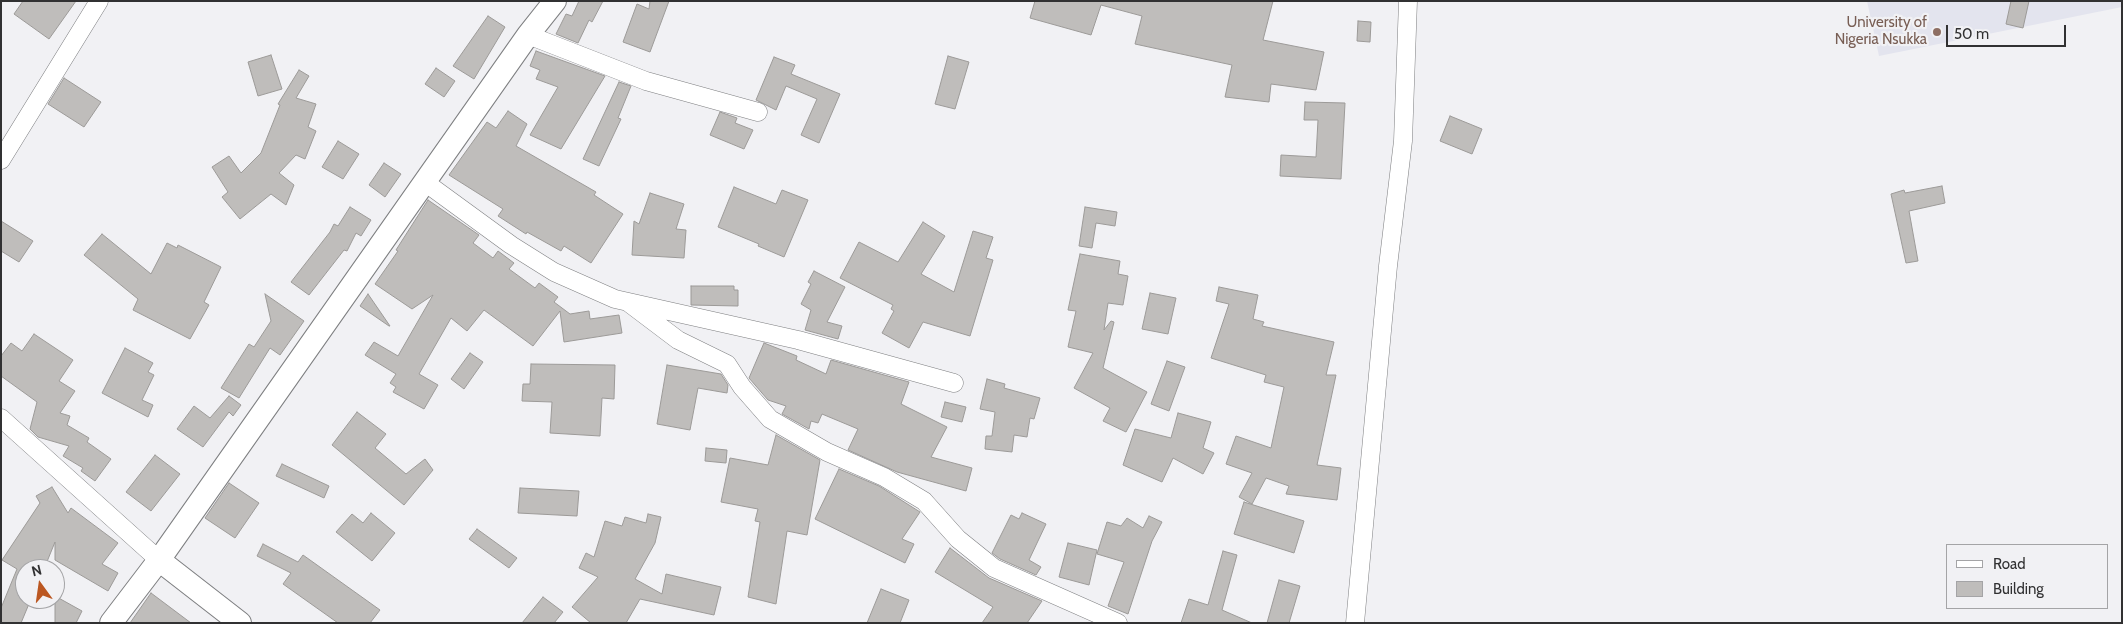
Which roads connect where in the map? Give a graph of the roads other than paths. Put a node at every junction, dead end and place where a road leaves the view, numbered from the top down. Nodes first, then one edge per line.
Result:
1 (99, 1) edge
2 (555, 1) edge
3 (1408, 1) edge
4 (528, 36) junction
5 (758, 112) dead end
6 (1, 160) edge
7 (426, 183) junction
8 (629, 303) junction
9 (954, 383) dead end
10 (1, 418) edge
11 (159, 560) junction
12 (111, 623) edge
13 (240, 623) edge
14 (1118, 623) edge
15 (1355, 623) edge

1 - 6 street
2 - 4 main road
3 - 15 street
4 - 5 street
4 - 7 main road
7 - 8 street
7 - 11 main road
8 - 9 street
8 - 14 street
10 - 11 street
11 - 12 main road
11 - 13 main road

